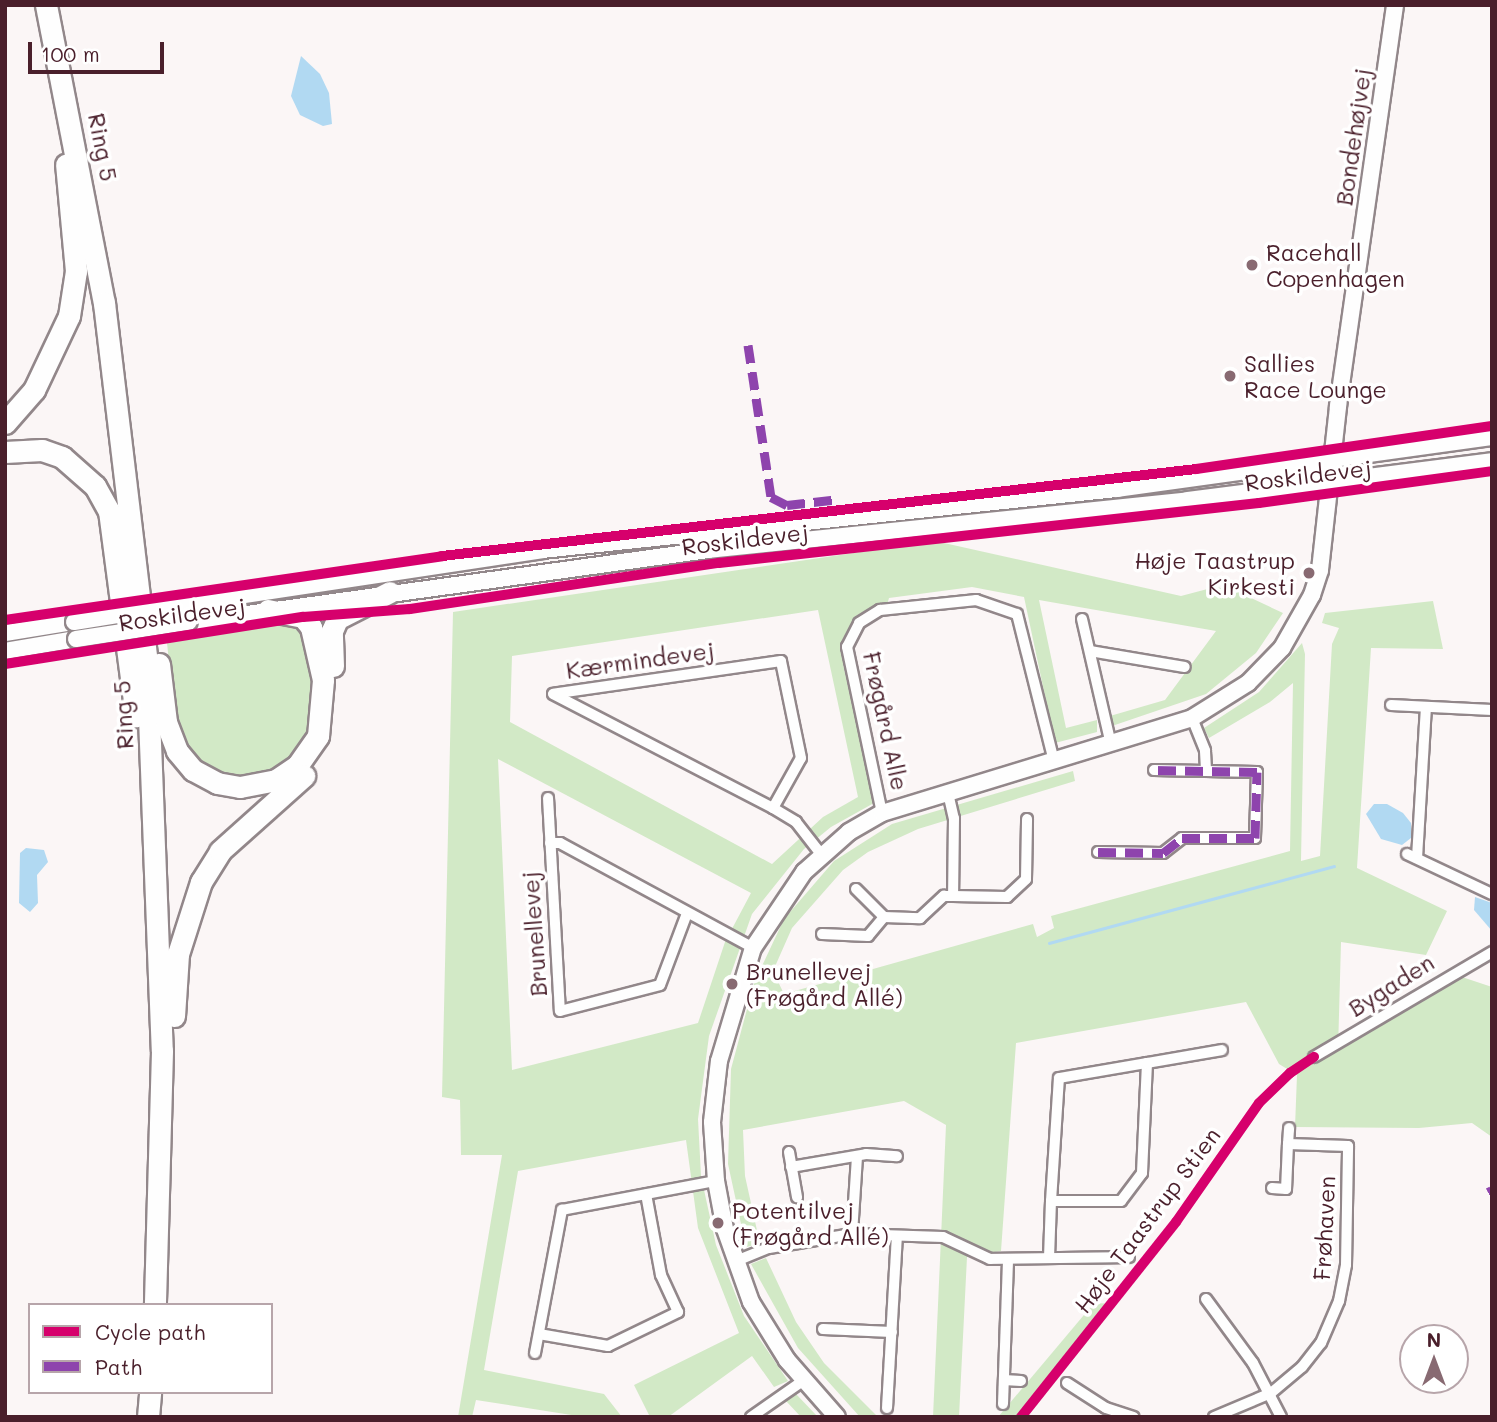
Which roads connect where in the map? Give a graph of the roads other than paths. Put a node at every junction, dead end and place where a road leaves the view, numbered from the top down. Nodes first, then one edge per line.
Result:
1 (46, 5) edge
2 (1395, 5) edge
3 (55, 44) junction
4 (104, 303) junction
5 (5, 423) edge
6 (1492, 437) edge
7 (5, 452) edge
8 (1333, 460) junction
9 (1492, 461) edge
10 (1330, 483) junction
11 (390, 592) junction
12 (268, 610) junction
13 (1082, 619) dead end
14 (5, 633) edge
15 (5, 651) edge
16 (1090, 651) junction
17 (1185, 667) dead end
18 (1391, 705) dead end
19 (1426, 707) junction
20 (1492, 710) edge
21 (1192, 718) junction
22 (1111, 745) junction
23 (1054, 761) junction
24 (1154, 770) dead end
25 (1206, 771) junction
26 (948, 793) junction
27 (548, 798) dead end
28 (773, 808) junction
29 (882, 813) junction
30 (1027, 819) dead end
31 (550, 843) junction
32 (1098, 852) dead end
33 (821, 854) junction
34 (856, 889) dead end
35 (1492, 894) edge
36 (953, 896) junction
37 (687, 913) junction
38 (884, 916) junction
39 (822, 934) dead end
40 (753, 948) junction
41 (1492, 952) edge
42 (1222, 1050) dead end
43 (162, 1051) junction
44 (1314, 1057) dead end
45 (1147, 1063) junction
46 (162, 1094) junction
47 (1289, 1128) dead end
48 (1349, 1132) dead end
49 (1288, 1144) junction
50 (1348, 1146) junction
51 (789, 1152) dead end
52 (857, 1156) junction
53 (897, 1156) dead end
54 (791, 1167) junction
55 (716, 1181) junction
56 (1272, 1188) dead end
57 (646, 1194) junction
58 (797, 1198) dead end
59 (1051, 1201) junction
60 (852, 1234) junction
61 (897, 1236) junction
62 (1129, 1257) dead end
63 (1049, 1258) junction
64 (1008, 1259) junction
65 (736, 1261) junction
66 (1206, 1299) dead end
67 (155, 1303) edge
68 (823, 1329) dead end
69 (892, 1332) junction
70 (539, 1334) junction
71 (535, 1353) dead end
72 (803, 1380) junction
73 (1004, 1380) junction
74 (1021, 1381) dead end
75 (1067, 1383) dead end
76 (1271, 1393) junction
77 (150, 1394) edge
78 (1003, 1404) dead end
79 (887, 1408) dead end
80 (148, 1417) edge
81 (751, 1417) edge
82 (837, 1417) edge
83 (1134, 1417) edge
84 (1214, 1417) edge
85 (1281, 1417) edge

1 - 3 highway, Ring 5
2 - 8 main road, Bondehøjvej
3 - 4 highway, Ring 5
3 - 5 highway
4 - 12 highway
4 - 43 highway, Ring 5
6 - 8 main road, Roskildevej
7 - 43 highway
8 - 10 main road, Bondehøjvej
8 - 14 main road, Roskildevej, bridge
9 - 10 main road, Roskildevej
10 - 11 main road, Roskildevej
10 - 21 main road, Frøgård Alle
11 - 12 main road, Roskildevej
11 - 46 highway
12 - 15 main road, Roskildevej, bridge
13 - 16 street
16 - 17 street
16 - 22 street
18 - 19 street
19 - 20 street
19 - 35 street
21 - 22 main road, Frøgård Alle
21 - 25 street
22 - 23 main road, Frøgård Alle
23 - 26 main road, Frøgård Alle
23 - 29 street, Frøgård Alle
24 - 25 street
25 - 32 street
26 - 29 main road, Frøgård Alle
26 - 36 street
27 - 31 street, Brunellevej
28 - 28 street, Kærmindevej
28 - 33 street, Kærmindevej
29 - 33 main road, Frøgård Alle
30 - 36 street
31 - 37 street, Brunellevej
31 - 37 street, Brunellevej
33 - 40 main road, Frøgård Alle
34 - 38 street
36 - 38 street
37 - 40 street, Brunellevej
38 - 39 street
40 - 55 main road, Frøgård Alle
41 - 44 street, Bygaden
42 - 45 street
43 - 46 highway, Ring 5
45 - 59 street
45 - 59 street
46 - 67 highway, Ring 5
47 - 49 street, Frøhaven
48 - 50 street, Frøhaven
49 - 50 street, Frøhaven
49 - 56 street, Frøhaven
50 - 76 street, Frøhaven
51 - 54 street
52 - 53 street
52 - 54 street
52 - 60 street
54 - 58 street
55 - 57 street
55 - 65 main road, Frøgård Alle
57 - 70 street
57 - 70 street
59 - 63 street
60 - 61 street
60 - 65 street
61 - 64 street
61 - 69 street
62 - 63 street
63 - 64 street
64 - 73 street
65 - 72 main road, Frøgård Alle
66 - 76 street
68 - 69 street
69 - 79 street
70 - 71 street
72 - 81 street
72 - 82 main road, Frøgård Alle
73 - 74 street
73 - 78 street
75 - 83 street
76 - 84 street, Frøhaven
76 - 85 street
77 - 80 highway

